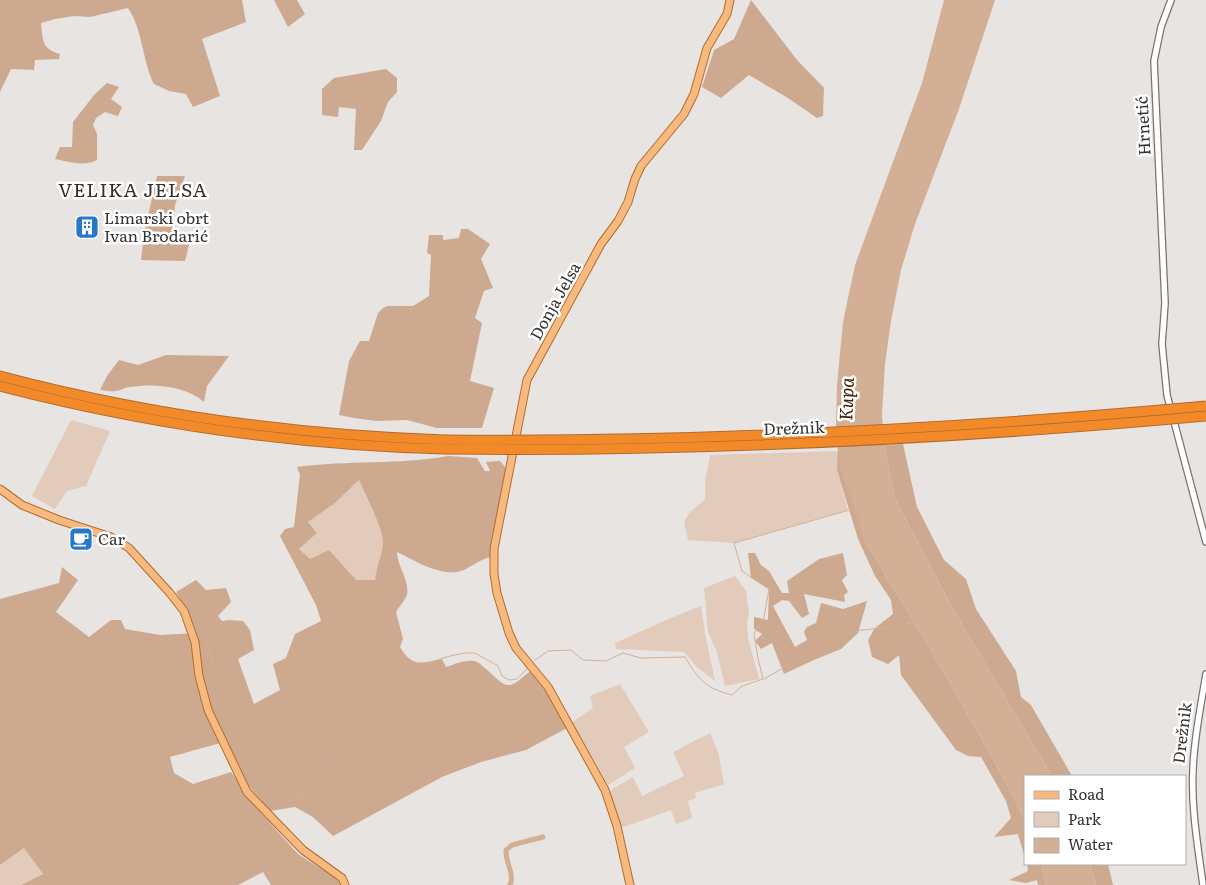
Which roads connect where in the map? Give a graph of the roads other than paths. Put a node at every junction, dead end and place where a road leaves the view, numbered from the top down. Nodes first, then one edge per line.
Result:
1 (730, 0) edge
2 (1171, 0) edge
3 (0, 376) edge
4 (0, 386) edge
5 (1206, 406) edge
6 (1206, 416) edge
7 (445, 444) junction
8 (0, 489) edge
9 (1206, 542) edge
10 (1206, 674) edge
11 (345, 885) edge
12 (630, 885) edge
13 (1203, 885) edge

1 - 12 main road, Donja Jelsa
2 - 9 street, Hrnetić
3 - 7 highway
4 - 7 highway
5 - 7 highway, Drežnik, bridge
6 - 7 highway, Drežnik, bridge
8 - 11 main road
10 - 13 street, Drežnik

